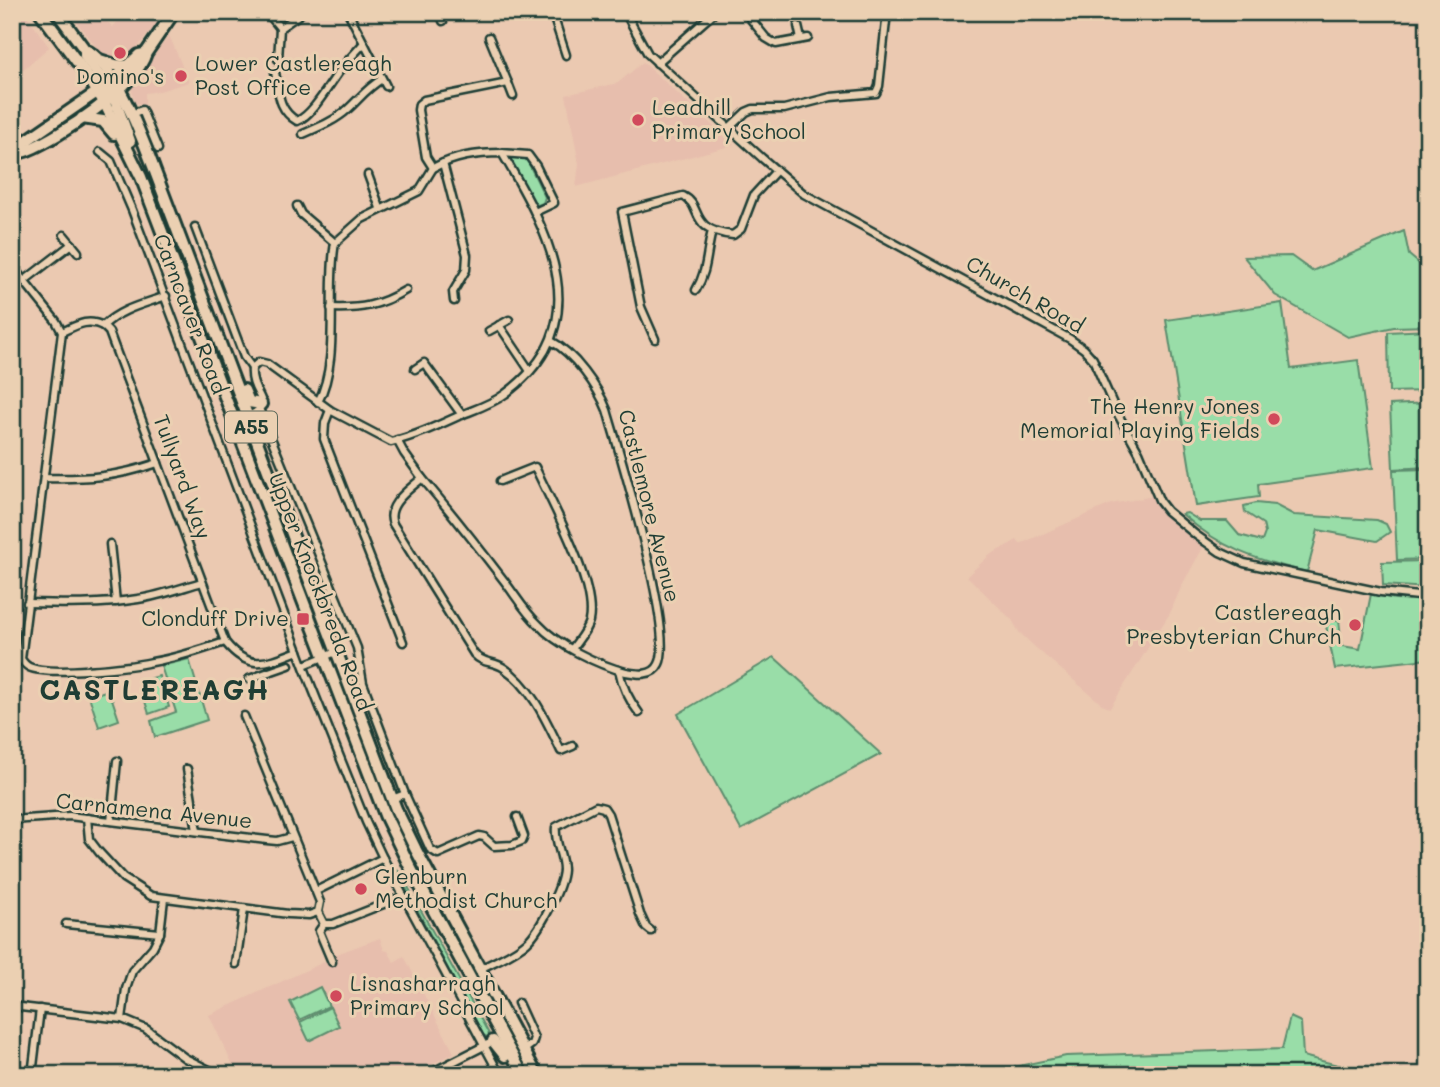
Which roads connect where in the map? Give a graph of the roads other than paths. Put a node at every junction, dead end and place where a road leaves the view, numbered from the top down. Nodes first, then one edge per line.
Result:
1 (40, 12) edge
2 (57, 12) edge
3 (174, 12) edge
4 (267, 12) edge
5 (303, 12) edge
6 (348, 12) edge
7 (441, 12) edge
8 (552, 12) edge
9 (625, 12) edge
10 (715, 12) edge
11 (745, 12) edge
12 (887, 12) edge
13 (443, 21) dead end
14 (798, 26) dead end
15 (280, 28) junction
16 (489, 37) dead end
17 (364, 43) junction
18 (85, 50) junction
19 (146, 53) junction
20 (566, 55) dead end
21 (97, 59) junction
22 (278, 59) dead end
23 (657, 63) junction
24 (129, 66) junction
25 (275, 72) dead end
26 (508, 83) junction
27 (108, 94) junction
28 (513, 96) dead end
29 (131, 115) junction
30 (82, 118) junction
31 (729, 128) junction
32 (303, 134) dead end
33 (158, 149) dead end
34 (100, 152) dead end
35 (502, 153) junction
36 (14, 155) edge
37 (443, 163) junction
38 (433, 168) junction
39 (776, 170) junction
40 (368, 175) dead end
41 (141, 177) junction
42 (297, 206) dead end
43 (380, 208) junction
44 (535, 212) junction
45 (622, 212) junction
46 (614, 214) dead end
47 (195, 227) dead end
48 (712, 231) junction
49 (64, 235) dead end
50 (335, 243) junction
51 (72, 244) junction
52 (78, 252) dead end
53 (12, 266) edge
54 (24, 281) junction
55 (197, 285) junction
56 (405, 290) dead end
57 (696, 290) dead end
58 (186, 291) junction
59 (166, 296) junction
60 (454, 302) dead end
61 (331, 308) junction
62 (509, 320) dead end
63 (499, 325) junction
64 (103, 326) junction
65 (489, 331) dead end
66 (62, 332) junction
67 (655, 339) dead end
68 (551, 341) junction
69 (432, 358) dead end
70 (424, 363) junction
71 (252, 368) junction
72 (415, 369) dead end
73 (530, 371) junction
74 (318, 402) junction
75 (261, 407) junction
76 (330, 410) junction
77 (462, 415) junction
78 (247, 417) junction
79 (235, 422) junction
80 (397, 440) junction
81 (158, 463) junction
82 (44, 478) junction
83 (422, 478) junction
84 (500, 481) dead end
85 (110, 544) dead end
86 (202, 582) junction
87 (1428, 597) edge
88 (116, 602) junction
89 (27, 603) junction
90 (225, 642) junction
91 (403, 642) dead end
92 (572, 649) junction
93 (298, 651) junction
94 (336, 652) junction
95 (273, 660) junction
96 (314, 660) junction
97 (289, 665) dead end
98 (276, 670) junction
99 (619, 670) junction
100 (249, 679) dead end
101 (639, 713) dead end
102 (244, 716) dead end
103 (573, 746) dead end
104 (117, 761) dead end
105 (187, 769) dead end
106 (405, 794) junction
107 (392, 799) junction
108 (516, 817) dead end
109 (87, 818) junction
110 (12, 820) edge
111 (111, 821) junction
112 (197, 831) junction
113 (292, 837) junction
114 (494, 846) junction
115 (493, 855) dead end
116 (383, 858) junction
117 (316, 891) junction
118 (404, 896) junction
119 (164, 899) junction
120 (244, 909) junction
121 (318, 912) junction
122 (66, 924) dead end
123 (324, 924) junction
124 (651, 930) dead end
125 (160, 933) junction
126 (332, 962) dead end
127 (236, 964) dead end
128 (480, 969) junction
129 (518, 1003) dead end
130 (12, 1006) edge
131 (40, 1009) junction
132 (122, 1019) junction
133 (493, 1041) junction
134 (523, 1050) junction
135 (32, 1075) edge
136 (219, 1075) edge
137 (427, 1075) edge
138 (500, 1075) edge
139 (521, 1075) edge
140 (537, 1075) edge

1 - 27 main road, A55
2 - 18 main road, A55
3 - 19 main road
4 - 15 street
5 - 15 street
6 - 17 street
7 - 13 street
8 - 20 street
9 - 23 street, Church Road
10 - 23 street
11 - 14 street
12 - 31 street
15 - 22 street
16 - 26 street
17 - 25 street
17 - 32 street
18 - 21 main road, A55
18 - 27 main road
19 - 24 main road
19 - 27 main road
21 - 24 main road
21 - 27 main road, A55
23 - 31 street, Church Road
24 - 27 main road
26 - 28 street
26 - 38 street
27 - 29 main road, Upper Knockbreda Road / A55
27 - 30 main road
27 - 36 main road
27 - 41 main road, Upper Knockbreda Road / A55
27 - 41 main road
29 - 33 street, Upper Knockbreda Road
29 - 55 main road, Upper Knockbreda Road / A55
30 - 36 main road
30 - 58 main road
31 - 39 street, Church Road
34 - 59 street, Carncaver Road
35 - 37 street
35 - 44 street
35 - 44 street
37 - 38 street
37 - 60 street
38 - 43 street
39 - 48 street
39 - 87 street, Church Road
40 - 43 street
41 - 58 main road, Upper Knockbreda Road / A55
42 - 50 street
43 - 50 street
44 - 68 street
45 - 46 street
45 - 48 street
45 - 67 street
47 - 71 street
48 - 57 street
49 - 51 street
50 - 61 street
51 - 52 street
51 - 54 street
53 - 54 street
54 - 66 street
55 - 75 main road
55 - 78 main road, Upper Knockbreda Road / A55
56 - 61 street
58 - 79 main road, Upper Knockbreda Road / A55
59 - 64 street
59 - 93 street, Carncaver Road
61 - 74 street
62 - 63 street
63 - 65 street
63 - 73 street
64 - 66 street
64 - 81 street, Tullyard Way
66 - 82 street
68 - 73 street
68 - 99 street, Castlemore Avenue
69 - 70 street
70 - 72 street
70 - 77 street
71 - 74 street
71 - 75 street, Upper Knockbreda Road
73 - 77 street
74 - 76 street
75 - 78 street
75 - 106 street, Upper Knockbreda Road
76 - 80 street
76 - 91 street
77 - 80 street
78 - 79 street
78 - 94 main road, Upper Knockbreda Road / A55
79 - 96 main road, Upper Knockbreda Road / A55
80 - 83 street, Castlemore Avenue
81 - 82 street
81 - 86 street, Tullyard Way
82 - 89 street
83 - 92 street, Castlemore Avenue
83 - 103 street
84 - 92 street
85 - 88 street
86 - 88 street
86 - 90 street, Tullyard Way
88 - 89 street
89 - 90 street
90 - 95 street
92 - 99 street, Castlemore Avenue
93 - 95 street
93 - 96 street, Carncaver Road
94 - 96 street
94 - 107 main road, Upper Knockbreda Road / A55
95 - 98 street
96 - 116 street, Carncaver Road
96 - 133 main road, Upper Knockbreda Road / A55
97 - 98 street
98 - 100 street
99 - 101 street
102 - 113 street
104 - 111 street
105 - 112 street
106 - 107 street
106 - 114 street, Upper Knockbreda Road
107 - 128 main road, Upper Knockbreda Road / A55
108 - 114 street
109 - 110 street, Carnamena Avenue
109 - 111 street, Carnamena Avenue
109 - 119 street
111 - 112 street, Carnamena Avenue
112 - 113 street, Carnamena Avenue
113 - 117 street
114 - 115 street
116 - 117 street
116 - 118 street, Carncaver Road
117 - 121 street
118 - 123 street
118 - 133 street, Carncaver Road
119 - 120 street
119 - 125 street
120 - 121 street
120 - 127 street
121 - 123 street
122 - 125 street
123 - 126 street
124 - 128 street
125 - 132 street
128 - 134 main road, Upper Knockbreda Road / A55
129 - 134 street
130 - 131 street
131 - 132 street
131 - 135 street
132 - 136 street
133 - 137 street
133 - 138 street, Carncaver Road
133 - 139 main road, Upper Knockbreda Road / A55
134 - 140 main road, Upper Knockbreda Road / A55

